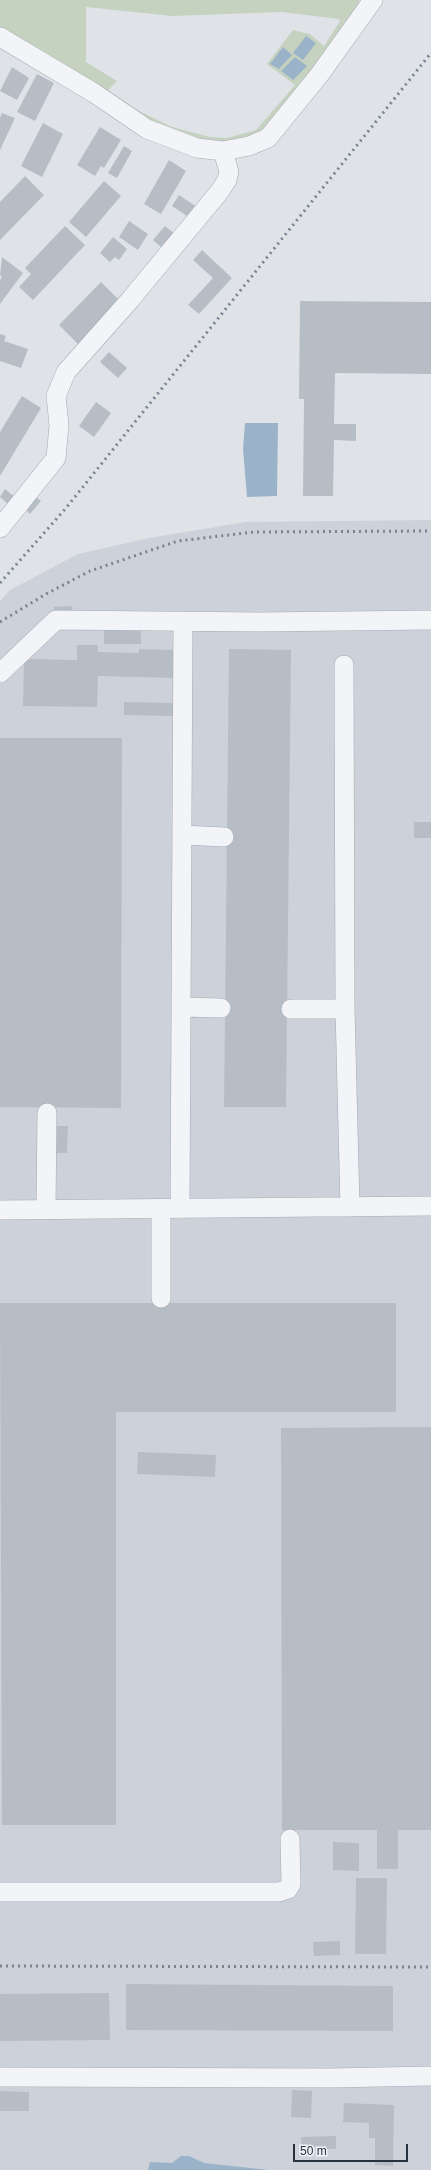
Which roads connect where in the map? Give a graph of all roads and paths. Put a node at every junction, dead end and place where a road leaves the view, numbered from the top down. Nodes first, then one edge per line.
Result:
1 (373, 0) edge
2 (0, 37) edge
3 (223, 151) junction
4 (0, 528) edge
5 (431, 620) edge
6 (183, 621) junction
7 (344, 665) dead end
8 (0, 673) edge
9 (182, 835) junction
10 (224, 838) dead end
11 (181, 1007) junction
12 (220, 1008) dead end
13 (291, 1009) dead end
14 (345, 1009) junction
15 (47, 1112) dead end
16 (431, 1206) edge
17 (350, 1207) junction
18 (160, 1209) junction
19 (180, 1209) junction
20 (0, 1210) edge
21 (46, 1210) junction
22 (161, 1298) dead end
23 (290, 1838) dead end
24 (0, 1892) edge
25 (431, 2076) edge
26 (0, 2077) edge

1 - 3 street
2 - 3 street
3 - 4 street
5 - 6 street
6 - 8 street
6 - 9 street
7 - 14 street
9 - 10 street
9 - 11 street
11 - 12 street
11 - 19 street
13 - 14 street
14 - 17 street
15 - 21 street
16 - 17 street
17 - 19 street
18 - 19 street
18 - 21 street
18 - 22 street
20 - 21 street
23 - 24 street
25 - 26 street

